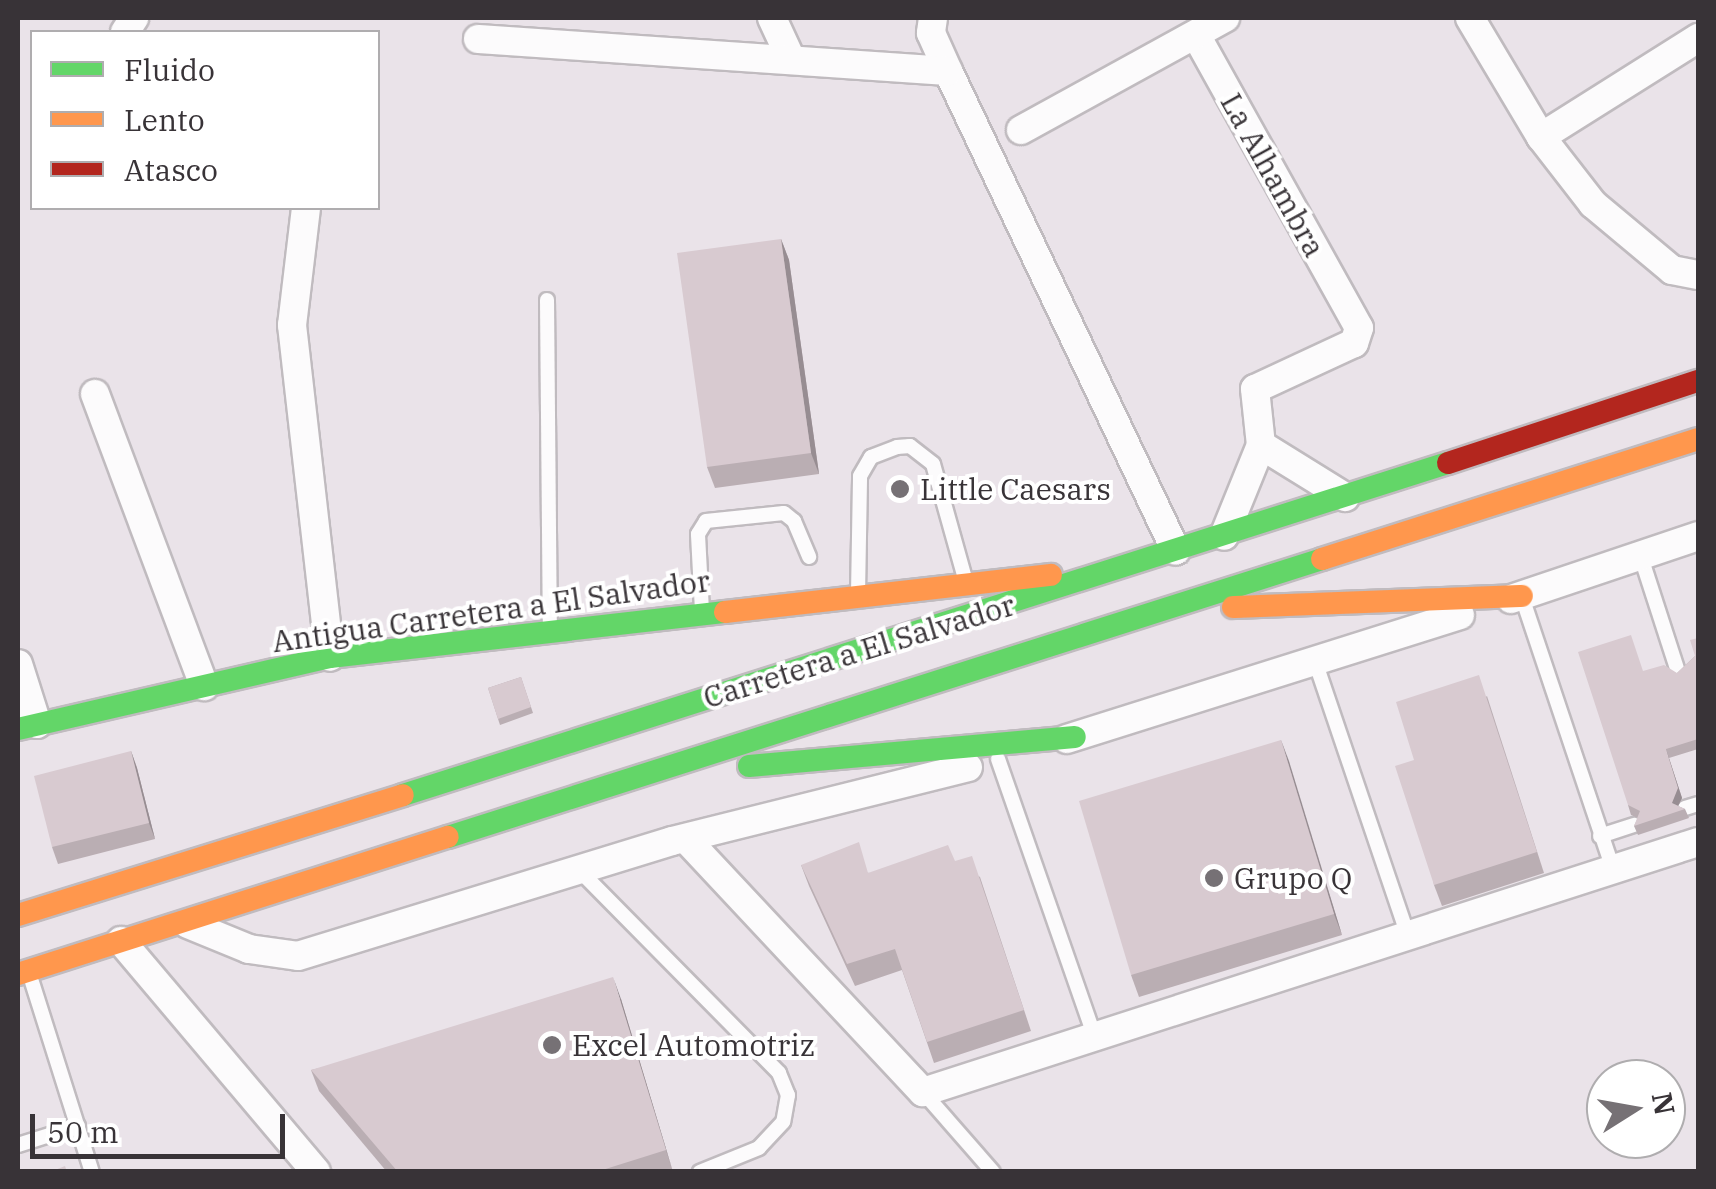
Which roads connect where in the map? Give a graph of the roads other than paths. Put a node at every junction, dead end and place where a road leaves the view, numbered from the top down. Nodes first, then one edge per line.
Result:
1 (772, 18) edge
2 (932, 18) edge
3 (1225, 18) edge
4 (1470, 18) edge
5 (1196, 35) junction
6 (1698, 38) edge
7 (478, 39) dead end
8 (791, 59) junction
9 (948, 71) junction
10 (1022, 130) dead end
11 (1541, 137) junction
12 (306, 210) edge
13 (1698, 276) edge
14 (547, 300) dead end
15 (1698, 380) edge
16 (94, 394) dead end
17 (1698, 439) edge
18 (1261, 445) junction
19 (1346, 497) junction
20 (1224, 536) junction
21 (1698, 536) edge
22 (1176, 551) junction
23 (1640, 554) junction
24 (809, 557) dead end
25 (1126, 568) junction
26 (966, 584) junction
27 (858, 594) junction
28 (1522, 596) junction
29 (1172, 610) junction
30 (702, 612) junction
31 (550, 629) junction
32 (870, 647) junction
33 (330, 657) junction
34 (1315, 661) junction
35 (18, 664) edge
36 (1678, 672) edge
37 (204, 686) junction
38 (28, 726) edge
39 (1074, 736) junction
40 (998, 760) junction
41 (662, 772) junction
42 (1634, 824) edge
43 (1600, 836) junction
44 (686, 838) junction
45 (1698, 844) edge
46 (1612, 866) junction
47 (580, 870) junction
48 (18, 915) edge
49 (182, 922) junction
50 (104, 923) junction
51 (1406, 934) junction
52 (23, 972) edge
53 (1094, 1035) junction
54 (922, 1092) junction
55 (78, 1126) junction
56 (18, 1145) edge
57 (92, 1172) edge
58 (316, 1172) edge
59 (700, 1172) edge
60 (993, 1172) edge

1 - 8 street
2 - 9 street
3 - 5 street
4 - 11 street
5 - 10 street
5 - 18 street, La Alhambra
6 - 11 street
7 - 8 street
8 - 9 street
9 - 22 street
11 - 13 street
12 - 33 street
14 - 31 lane
15 - 19 main road, Carretera a El Salvador
16 - 37 street
17 - 29 main road, Carretera a El Salvador
18 - 19 street
18 - 20 street, La Alhambra
19 - 20 main road, Carretera a El Salvador
20 - 22 main road, Carretera a El Salvador
21 - 23 street
22 - 25 main road, Carretera a El Salvador
23 - 28 street
23 - 36 lane
24 - 30 lane
25 - 26 main road, Antigua Carretera a El Salvador
25 - 32 main road, Carretera a El Salvador
26 - 27 main road, Antigua Carretera a El Salvador
26 - 27 lane
27 - 30 main road, Antigua Carretera a El Salvador
27 - 32 main road
28 - 29 main road
28 - 34 street
28 - 43 lane
29 - 41 main road, Carretera a El Salvador
30 - 31 main road, Antigua Carretera a El Salvador
31 - 33 main road, Antigua Carretera a El Salvador
32 - 50 main road, Carretera a El Salvador
33 - 37 main road, Antigua Carretera a El Salvador
34 - 39 street
34 - 51 lane
35 - 38 street
37 - 38 main road, Antigua Carretera a El Salvador
39 - 40 street
39 - 41 main road
40 - 44 street
40 - 53 lane
41 - 49 main road, Carretera a El Salvador
42 - 43 lane
43 - 46 lane
44 - 47 street
44 - 54 street
45 - 46 street
46 - 51 street
47 - 49 street
47 - 59 lane
48 - 50 main road, Carretera a El Salvador
49 - 50 main road, Carretera a El Salvador
50 - 52 main road, Carretera a El Salvador
50 - 58 street
51 - 53 street
52 - 55 lane
53 - 54 street
54 - 60 lane
55 - 56 lane
55 - 57 lane

